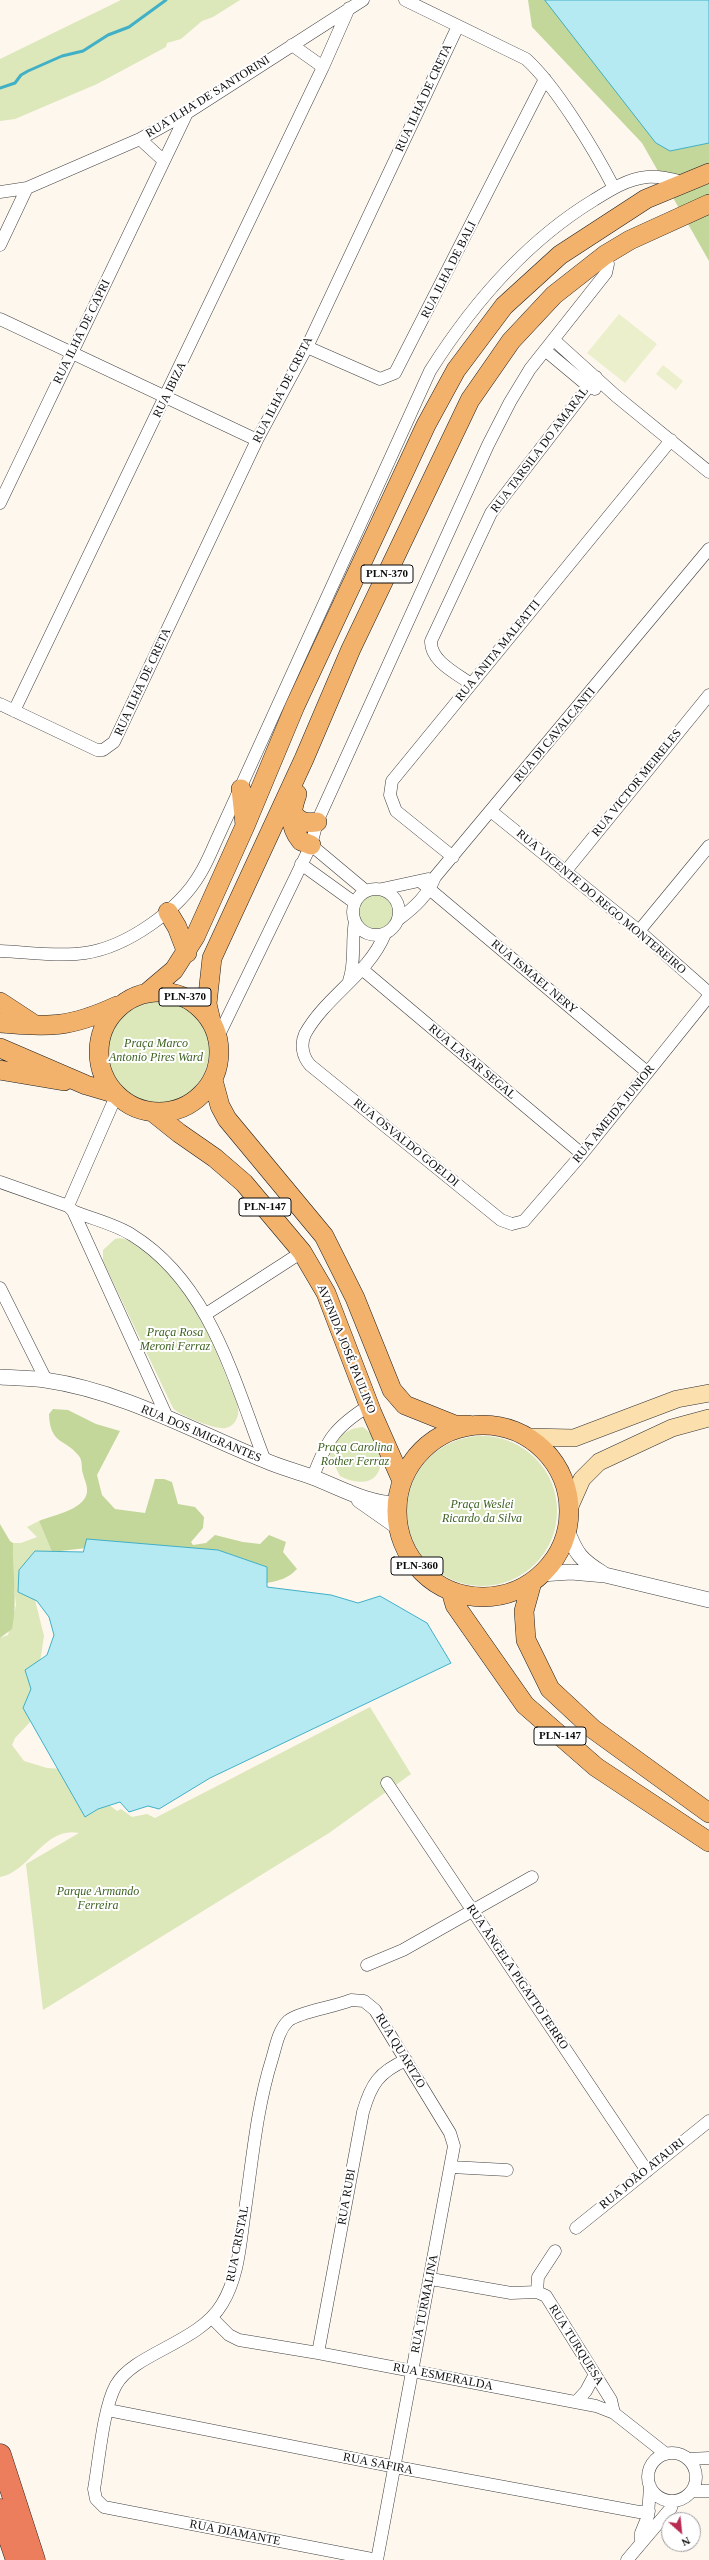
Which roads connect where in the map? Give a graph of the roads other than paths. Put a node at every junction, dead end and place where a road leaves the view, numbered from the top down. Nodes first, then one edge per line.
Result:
1 (363, 0) edge
2 (405, 0) edge
3 (349, 8) junction
4 (458, 26) junction
5 (292, 45) junction
6 (323, 67) junction
7 (545, 79) junction
8 (187, 113) junction
9 (140, 139) junction
10 (164, 161) junction
11 (709, 173) edge
12 (683, 182) junction
13 (27, 188) junction
14 (614, 188) junction
15 (0, 192) edge
16 (709, 204) edge
17 (0, 245) edge
18 (605, 255) junction
19 (0, 319) edge
20 (554, 340) junction
21 (307, 347) junction
22 (546, 350) junction
23 (71, 353) junction
24 (592, 382) junction
25 (166, 398) junction
26 (257, 440) junction
27 (671, 440) junction
28 (709, 472) edge
29 (0, 503) edge
30 (709, 549) edge
31 (351, 649) junction
32 (471, 684) junction
33 (709, 695) edge
34 (0, 704) edge
35 (296, 706) junction
36 (14, 711) junction
37 (304, 759) junction
38 (241, 789) junction
39 (291, 810) junction
40 (492, 812) junction
41 (317, 822) junction
42 (246, 826) junction
43 (311, 845) junction
44 (709, 846) edge
45 (453, 857) junction
46 (302, 864) junction
47 (565, 872) junction
48 (426, 886) junction
49 (382, 889) junction
50 (366, 891) junction
51 (355, 903) junction
52 (168, 912) junction
53 (399, 918) junction
54 (355, 921) junction
55 (639, 931) junction
56 (385, 934) junction
57 (0, 951) edge
58 (187, 953) junction
59 (363, 970) junction
60 (349, 982) junction
61 (148, 992) junction
62 (709, 993) edge
63 (709, 996) edge
64 (0, 1002) edge
65 (120, 1005) junction
66 (0, 1023) edge
67 (36, 1026) junction
68 (214, 1029) junction
69 (0, 1048) edge
70 (0, 1070) edge
71 (647, 1072) junction
72 (213, 1080) junction
73 (86, 1085) junction
74 (114, 1094) junction
75 (154, 1113) junction
76 (582, 1154) junction
77 (0, 1182) edge
78 (70, 1208) junction
79 (512, 1224) joint
80 (302, 1252) junction
81 (0, 1288) edge
82 (206, 1314) junction
83 (0, 1377) edge
84 (46, 1380) junction
85 (709, 1393) edge
86 (370, 1405) junction
87 (167, 1417) junction
88 (709, 1418) edge
89 (472, 1425) junction
90 (528, 1437) junction
91 (266, 1461) junction
92 (313, 1477) junction
93 (402, 1481) junction
94 (352, 1495) junction
95 (398, 1504) junction
96 (570, 1506) junction
97 (399, 1528) junction
98 (567, 1530) junction
99 (605, 1575) junction
100 (536, 1578) junction
101 (451, 1591) junction
102 (709, 1600) edge
103 (387, 1783) dead end
104 (679, 1792) junction
105 (663, 1811) junction
106 (709, 1813) edge
107 (709, 1842) edge
108 (532, 1877) dead end
109 (473, 1910) junction
110 (368, 1965) dead end
111 (281, 2029) joint
112 (406, 2060) junction
113 (708, 2124) edge
114 (451, 2167) junction
115 (507, 2170) dead end
116 (647, 2171) junction
117 (576, 2228) dead end
118 (555, 2251) dead end
119 (431, 2279) junction
120 (537, 2292) junction
121 (213, 2319) junction
122 (318, 2353) junction
123 (412, 2371) junction
124 (595, 2374) junction
125 (576, 2402) junction
126 (108, 2410) junction
127 (614, 2413) junction
128 (666, 2454) junction
129 (0, 2455) edge
130 (709, 2458) edge
131 (688, 2459) junction
132 (396, 2467) junction
133 (650, 2486) junction
134 (693, 2491) junction
135 (709, 2491) edge
136 (96, 2499) joint
137 (673, 2502) junction
138 (0, 2510) edge
139 (649, 2512) junction
140 (641, 2540) junction
141 (17, 2560) edge
142 (34, 2560) edge
143 (377, 2560) edge
144 (626, 2560) edge

1 - 3 street, RUA ILHA DE SANTORINI
2 - 4 street
3 - 5 street, RUA ILHA DE SANTORINI
3 - 6 street, RUA IBIZA
4 - 7 street
4 - 21 street, RUA ILHA DE CRETA
5 - 6 street
5 - 8 street, RUA ILHA DE SANTORINI
6 - 25 street, RUA IBIZA
7 - 14 street
7 - 21 street, RUA ILHA DE BALI
8 - 9 street, RUA ILHA DE SANTORINI
8 - 10 street, RUA ILHA DE CAPRI
9 - 10 street
9 - 13 street, RUA ILHA DE SANTORINI
10 - 23 street, RUA ILHA DE CAPRI
11 - 12 main road, PLN-370
12 - 14 street
12 - 35 main road, PLN-370
13 - 15 street, RUA ILHA DE SANTORINI
13 - 17 street
14 - 38 street
16 - 18 main road, PLN-370
18 - 20 street
18 - 31 main road, PLN-370
19 - 23 street
20 - 22 street
20 - 24 street
21 - 26 street, RUA ILHA DE CRETA
22 - 24 street
22 - 41 street
23 - 25 street
23 - 29 street, RUA ILHA DE CAPRI
24 - 27 street
24 - 32 street, RUA TARSILA DO AMARAL
25 - 26 street
25 - 36 street, RUA IBIZA
26 - 36 street, RUA ILHA DE CRETA
27 - 28 street
27 - 32 street, RUA ANITA MALFATTI
30 - 40 street, RUA DI CAVALCANTI
31 - 35 main road
31 - 37 main road, PLN-370
32 - 45 street, RUA ANITA MALFATTI
33 - 47 street, RUA VICTOR MEIRELES
34 - 36 street
35 - 42 main road, PLN-370
37 - 39 main road
37 - 68 main road, PLN-370
38 - 42 main road
38 - 52 street
39 - 41 main road
39 - 43 main road
40 - 45 street, RUA DI CAVALCANTI
40 - 47 street, RUA VICENTE DO REGO MONTEREIRO
41 - 43 street
42 - 58 main road, PLN-370
43 - 46 street
43 - 50 street
44 - 55 street
45 - 48 street, RUA DI CAVALCANTI
46 - 51 street
46 - 68 street
47 - 55 street, RUA VICENTE DO REGO MONTEREIRO
48 - 49 street
48 - 53 street, RUA DI CAVALCANTI
48 - 71 street, RUA ISMAEL NERY
49 - 50 street
49 - 53 street
50 - 51 street
51 - 54 street
52 - 57 street
52 - 58 main road
53 - 56 street
54 - 56 street
54 - 60 street
55 - 62 street, RUA VICENTE DO REGO MONTEREIRO
56 - 59 street
58 - 61 main road, PLN-370
59 - 60 street
59 - 76 street, RUA LASAR SEGAL
60 - 79 street, RUA OSVALDO GOELDI
61 - 65 main road, PLN-370
61 - 68 main road, PLN-370
63 - 71 street, RUA AMEIDA JUNIOR
64 - 67 main road
65 - 67 main road
65 - 74 main road, PLN-370
66 - 67 main road
68 - 72 main road, PLN-370
69 - 73 main road
70 - 73 main road
71 - 76 street, RUA AMEIDA JUNIOR
72 - 75 main road, PLN-370
72 - 89 main road, PLN-147
73 - 74 main road
74 - 75 main road, PLN-370
74 - 78 street
75 - 80 main road, AVENIDA JOSÉ PAULINO / PLN-147
76 - 79 street, RUA AMEIDA JUNIOR
77 - 78 street
78 - 82 street
78 - 87 street
80 - 82 street
80 - 86 main road, AVENIDA JOSÉ PAULINO / PLN-147
81 - 84 street
82 - 91 street
83 - 84 street, RUA DOS IMIGRANTES
84 - 87 street, RUA DOS IMIGRANTES
85 - 90 main road, PLN-360
86 - 92 street
86 - 93 main road, AVENIDA JOSÉ PAULINO / PLN-147
87 - 91 street, RUA DOS IMIGRANTES
88 - 96 main road, PLN-360
89 - 90 main road, PLN-360
89 - 93 main road, PLN-360
90 - 96 main road, PLN-360
91 - 92 street, RUA DOS IMIGRANTES
92 - 94 street, RUA DOS IMIGRANTES
93 - 95 main road, PLN-360
94 - 95 street, RUA DOS IMIGRANTES
94 - 97 street, RUA DOS IMIGRANTES
95 - 97 main road, PLN-360
96 - 98 main road, PLN-360
97 - 101 main road, PLN-360
98 - 99 street
98 - 100 main road, PLN-360
99 - 100 street
99 - 102 street
100 - 101 main road, PLN-360
100 - 104 main road, PLN-147
101 - 105 main road, PLN-147
103 - 109 street, RUA ÂNGELA PIGATTO FERRO
104 - 105 main road
104 - 106 main road, PLN-147
105 - 107 main road, PLN-147
108 - 109 street
109 - 110 street
109 - 116 street, RUA ÂNGELA PIGATTO FERRO
111 - 112 street, RUA QUARTZO
111 - 121 street, RUA CRISTAL
112 - 114 street, RUA QUARTZO
112 - 122 street, RUA RUBI
113 - 116 street, RUA JOÃO ATAURI
114 - 115 street
114 - 119 street, RUA TURMALINA
116 - 117 street, RUA JOÃO ATAURI
118 - 120 street
119 - 120 street
119 - 123 street, RUA TURMALINA
120 - 124 street, RUA TURQUESA
121 - 122 street, RUA ESMERALDA
121 - 126 street, RUA CRISTAL
122 - 123 street, RUA ESMERALDA
123 - 125 street, RUA ESMERALDA
123 - 132 street, RUA TURMALINA
124 - 125 street
124 - 127 street, RUA TURQUESA
125 - 127 street, RUA ESMERALDA
126 - 132 street, RUA SAFIRA
126 - 136 street, RUA CRISTAL
127 - 128 street, RUA ESMERALDA
128 - 131 street, RUA ESMERALDA
128 - 133 street
129 - 142 highway
130 - 131 street, RUA ESMERALDA
131 - 134 street
132 - 139 street, RUA SAFIRA
132 - 143 street, RUA TURMALINA
133 - 137 street
133 - 139 street
134 - 135 street
134 - 137 street
136 - 143 street, RUA DIAMANTE
137 - 140 street
138 - 141 highway
139 - 140 street
140 - 144 street

